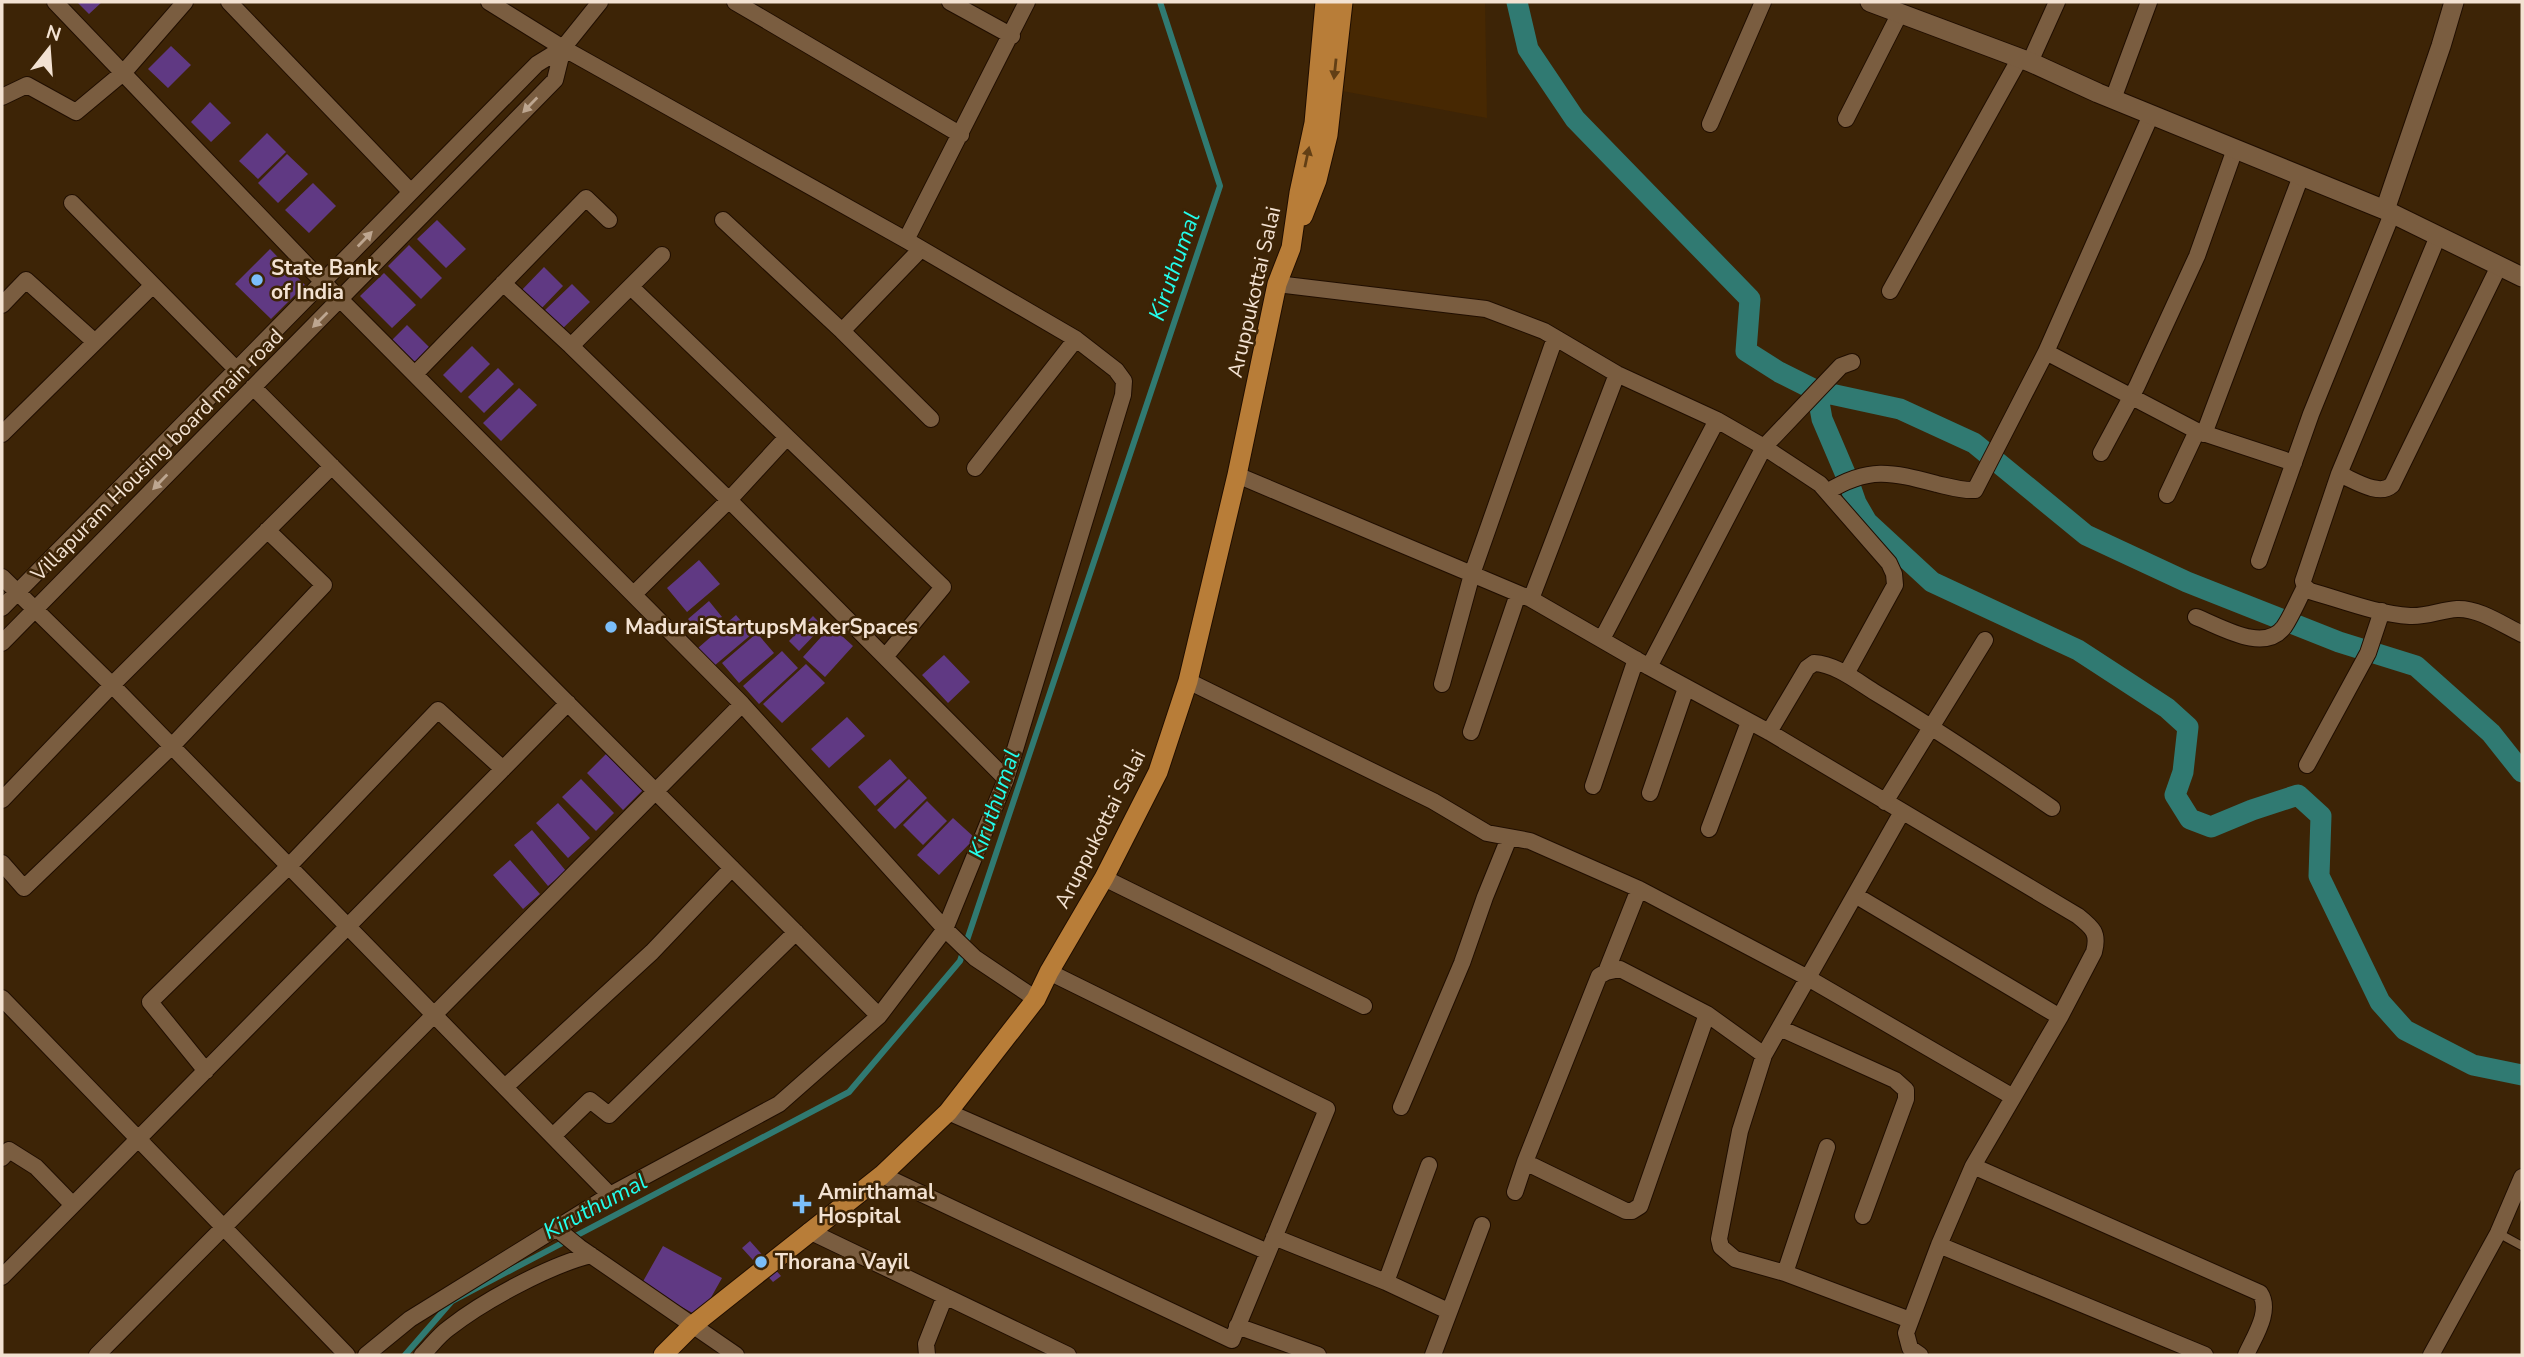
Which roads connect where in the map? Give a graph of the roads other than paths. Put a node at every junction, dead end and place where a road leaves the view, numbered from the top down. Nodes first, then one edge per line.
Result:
1 (55, 2) edge
2 (185, 2) edge
3 (229, 2) edge
4 (489, 2) edge
5 (600, 2) edge
6 (735, 2) edge
7 (950, 2) edge
8 (1027, 2) edge
9 (1325, 2) edge
10 (1343, 2) edge
11 (1763, 2) edge
12 (1870, 2) edge
13 (2057, 2) edge
14 (2147, 2) edge
15 (2454, 2) edge
16 (1900, 13) junction
17 (1012, 36) junction
18 (564, 48) junction
19 (2025, 60) junction
20 (124, 72) junction
21 (2, 97) edge
22 (2113, 99) junction
23 (2151, 115) junction
24 (1846, 119) dead end
25 (1710, 124) dead end
26 (961, 135) junction
27 (2235, 149) junction
28 (2301, 176) junction
29 (411, 192) junction
30 (72, 203) dead end
31 (2389, 212) junction
32 (609, 220) dead end
33 (723, 220) dead end
34 (2438, 236) junction
35 (906, 240) junction
36 (1291, 248) junction
37 (921, 249) junction
38 (662, 255) dead end
39 (2499, 266) junction
40 (2522, 277) edge
41 (324, 282) junction
42 (503, 283) junction
43 (1277, 284) junction
44 (153, 285) junction
45 (631, 288) junction
46 (1890, 291) dead end
47 (341, 299) junction
48 (2, 305) edge
49 (842, 331) junction
50 (1555, 338) junction
51 (1076, 339) junction
52 (95, 342) junction
53 (571, 346) junction
54 (2046, 352) junction
55 (1852, 362) dead end
56 (236, 369) junction
57 (416, 373) junction
58 (1617, 374) junction
59 (253, 387) junction
60 (2131, 398) junction
61 (931, 419) dead end
62 (1717, 420) junction
63 (2200, 433) junction
64 (2, 434) edge
65 (787, 437) junction
66 (1764, 447) junction
67 (2101, 453) dead end
68 (2294, 463) junction
69 (332, 466) junction
70 (975, 468) dead end
71 (2339, 474) junction
72 (1237, 475) junction
73 (1834, 488) junction
74 (2167, 495) dead end
75 (729, 500) junction
76 (267, 530) junction
77 (2259, 561) dead end
78 (1472, 574) junction
79 (2, 577) edge
80 (2305, 587) junction
81 (16, 593) junction
82 (634, 594) junction
83 (1524, 596) junction
84 (2, 608) edge
85 (34, 610) junction
86 (2382, 611) junction
87 (2196, 617) dead end
88 (2522, 634) edge
89 (1602, 639) junction
90 (1984, 640) dead end
91 (2, 643) edge
92 (885, 657) junction
93 (1642, 663) junction
94 (1846, 674) junction
95 (1188, 681) junction
96 (1442, 684) dead end
97 (111, 685) junction
98 (1686, 688) junction
99 (568, 703) junction
100 (743, 704) junction
101 (1749, 722) junction
102 (1931, 726) junction
103 (1471, 732) dead end
104 (1769, 732) junction
105 (172, 746) junction
106 (2307, 765) dead end
107 (503, 769) junction
108 (1006, 779) junction
109 (1593, 786) dead end
110 (655, 792) junction
111 (1650, 793) dead end
112 (2, 800) edge
113 (1885, 802) junction
114 (2052, 808) dead end
115 (1902, 812) junction
116 (1709, 829) dead end
117 (1509, 838) junction
118 (2, 863) edge
119 (289, 866) junction
120 (732, 868) junction
121 (1104, 878) junction
122 (1639, 889) junction
123 (1855, 895) junction
124 (348, 926) junction
125 (796, 932) junction
126 (950, 934) junction
127 (1049, 972) junction
128 (1606, 972) junction
129 (1808, 978) junction
130 (2, 998) edge
131 (1036, 999) junction
132 (1364, 1006) dead end
133 (434, 1014) junction
134 (1707, 1014) junction
135 (879, 1016) junction
136 (2060, 1017) junction
137 (1780, 1028) junction
138 (1764, 1055) junction
139 (206, 1070) junction
140 (505, 1087) junction
141 (2013, 1097) junction
142 (1401, 1107) dead end
143 (948, 1112) junction
144 (553, 1136) junction
145 (138, 1139) junction
146 (1827, 1147) dead end
147 (2, 1158) edge
148 (1525, 1162) junction
149 (1429, 1165) dead end
150 (1973, 1166) junction
151 (882, 1175) junction
152 (2522, 1177) edge
153 (1515, 1192) dead end
154 (610, 1195) junction
155 (73, 1205) junction
156 (1864, 1216) dead end
157 (1482, 1225) dead end
158 (223, 1227) junction
159 (809, 1231) junction
160 (561, 1232) junction
161 (2498, 1233) junction
162 (1271, 1244) junction
163 (1939, 1245) junction
164 (2522, 1247) edge
165 (585, 1251) junction
166 (1785, 1273) junction
167 (2, 1277) edge
168 (1386, 1282) junction
169 (945, 1296) junction
170 (1448, 1311) junction
171 (1910, 1320) junction
172 (693, 1325) junction
173 (1237, 1326) junction
174 (97, 1355) edge
175 (347, 1355) edge
176 (366, 1355) edge
177 (422, 1355) edge
178 (663, 1355) edge
179 (736, 1355) edge
180 (927, 1355) edge
181 (1068, 1355) edge
182 (1318, 1355) edge
183 (1433, 1355) edge
184 (1920, 1355) edge
185 (2205, 1355) edge
186 (2246, 1355) edge
187 (2431, 1355) edge

1 - 20 street
2 - 20 street
3 - 29 street
4 - 18 street
5 - 18 street, Villapuram Housing board main road
6 - 26 street
7 - 17 street
8 - 17 street
36 -> 9 main road, Aruppukottai Salai
10 -> 36 main road
11 - 25 street
12 - 16 street
13 - 19 street
14 - 22 street
15 - 31 street
16 - 19 street
16 - 24 street
17 - 26 street
18 - 29 street, Villapuram Housing board main road
18 - 35 street
18 -> 47 street, Villapuram Housing board main road
19 - 22 street
19 - 46 street
20 - 21 street
20 - 41 street
22 - 23 street
23 - 27 street
23 - 54 street
26 - 35 street
27 - 28 street
27 - 60 street
28 - 31 street
28 - 63 street
41 -> 29 street, Villapuram Housing board main road
30 - 44 street
31 - 34 street
31 - 68 street
32 - 42 street
33 - 49 street
34 - 39 street
34 - 71 street
35 - 37 street
36 - 43 main road, Aruppukottai Salai
37 - 49 street
37 - 51 street
38 - 45 street
39 - 40 street
39 - 71 street
41 - 47 street
41 - 56 street, Villapuram Housing board main road
42 - 53 street
42 - 57 street
43 - 50 street
43 - 72 main road, Aruppukottai Salai
44 - 52 street
44 - 56 street
45 - 53 street
45 - 65 street
47 - 57 street
47 -> 59 street, Villapuram Housing board main road
48 - 52 street
49 - 61 street
50 - 58 street
50 - 78 street
51 - 70 street
51 - 108 street
52 - 64 street
53 - 75 street
54 - 60 street
54 - 73 street
55 - 66 street
56 - 81 street, Villapuram Housing board main road
57 - 82 street
58 - 62 street
58 - 83 street
59 - 69 street
59 -> 85 street, Villapuram Housing board main road
60 - 63 street
60 - 67 street
62 - 66 street
62 - 89 street
63 - 68 street
63 - 74 street
65 - 75 street
65 - 92 street
66 - 73 street
66 - 93 street
68 - 77 street
69 - 76 street
69 - 99 street
71 - 80 street
72 - 78 street
72 - 95 main road, Aruppukottai Salai
73 - 94 street
75 - 82 street
75 - 92 street
76 - 97 street
76 - 105 street
78 - 83 street
78 - 96 street
79 - 81 street
80 - 86 street
80 - 87 street
81 - 84 street, Villapuram Housing board main road
81 - 85 street
82 - 100 street
83 - 89 street
83 - 103 street
85 - 91 street, Villapuram Housing board main road
85 - 97 street
86 - 88 street
86 - 106 street
89 - 93 street
90 - 102 street
92 - 108 street
93 - 98 street
93 - 109 street
94 - 102 street
94 - 104 street
95 - 117 street
95 - 121 main road, Aruppukottai Salai
97 - 105 street
97 - 112 street
98 - 101 street
98 - 111 street
99 - 107 street
99 - 110 street
100 - 110 street
100 - 126 street
101 - 104 street
101 - 116 street
102 - 113 street
102 - 114 street
104 - 113 street
105 - 118 street
105 - 119 street
107 - 119 street
107 - 124 street
108 - 126 street
110 - 120 street
110 - 133 street
113 - 115 street
115 - 123 street
115 - 136 street
117 - 122 street
117 - 142 street
119 - 124 street
119 - 139 street
120 - 125 street
120 - 140 street
121 - 127 main road, Aruppukottai Salai
121 - 132 street
122 - 128 street
122 - 129 street
123 - 129 street
123 - 136 street
124 - 133 street
124 - 139 street
125 - 135 street
125 - 144 street
126 - 131 street
126 - 135 street
127 - 131 main road, Aruppukottai Salai
127 - 162 street
128 - 134 street
128 - 148 street
129 - 137 street
129 - 141 street
130 - 145 street
131 - 143 main road, Aruppukottai Salai
133 - 140 street
133 - 158 street
134 - 138 street
134 - 148 street
135 - 154 street
136 - 141 street
137 - 138 street
137 - 156 street
138 - 166 street
139 - 145 street
140 - 144 street
141 - 150 street
143 - 151 main road, Aruppukottai Salai
143 - 162 street
144 - 154 street
145 - 155 street
145 - 158 street
146 - 166 street
147 - 155 street
148 - 153 street
149 - 168 street
150 - 163 street
150 - 186 street
151 - 159 main road, Aruppukottai Salai
151 - 173 street
152 - 161 street
154 - 160 street
155 - 167 street
157 - 170 street
158 - 174 street
158 - 175 street
159 - 169 street
159 - 172 main road, Aruppukottai Salai
160 - 165 street
160 - 176 street
161 - 164 lane
161 - 187 street
162 - 168 street
162 - 173 street
163 - 171 street
163 - 185 street
165 - 172 street
165 - 177 street
166 - 171 street
168 - 170 street
169 - 180 street
169 - 181 street
170 - 183 street
171 - 184 street
172 - 178 main road, Aruppukottai Salai
172 - 179 street
173 - 182 street

